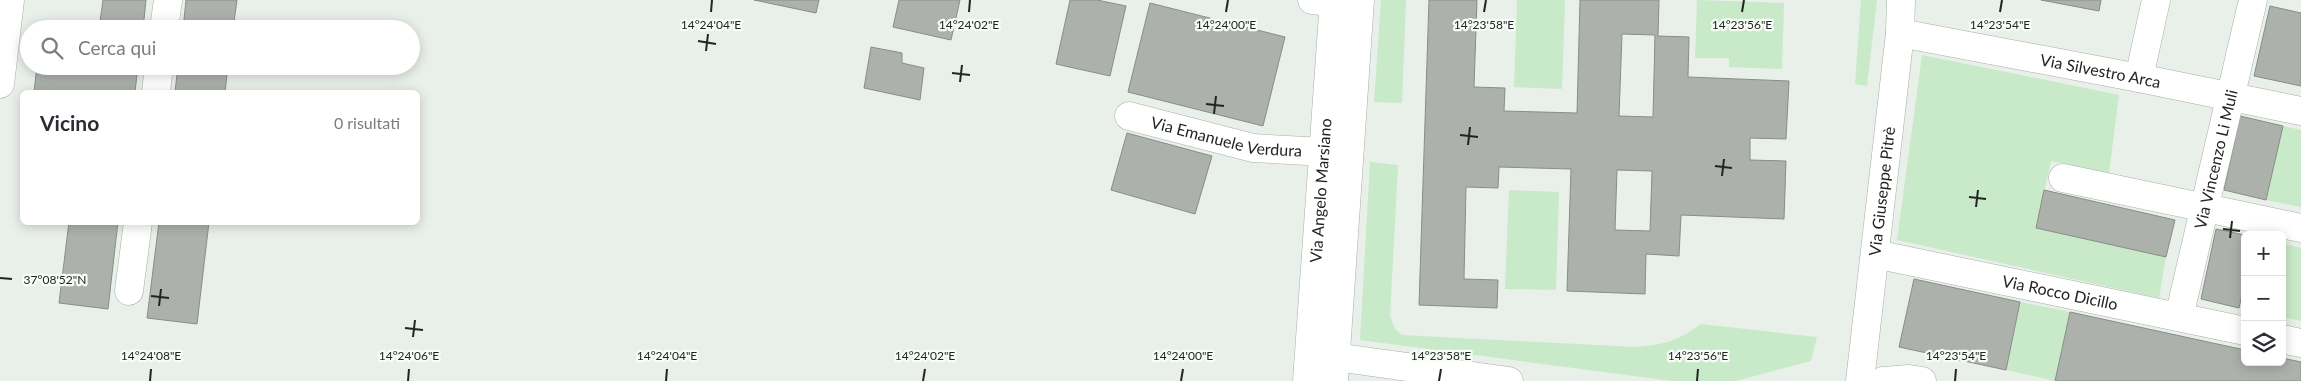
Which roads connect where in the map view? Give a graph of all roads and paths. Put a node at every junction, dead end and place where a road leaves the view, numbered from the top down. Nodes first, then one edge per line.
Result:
1 (168, 0) edge
2 (1901, 0) edge
3 (2156, 0) edge
4 (2253, 0) edge
5 (1335, 1) edge
6 (6, 11) edge
7 (165, 20) edge
8 (1900, 33) junction
9 (158, 75) edge
10 (2139, 78) junction
11 (0, 84) edge
12 (156, 90) edge
13 (2230, 97) junction
14 (2301, 111) edge
15 (1129, 116) dead end
16 (1324, 152) junction
17 (2063, 178) dead end
18 (2205, 208) junction
19 (138, 225) edge
20 (2301, 228) edge
21 (1875, 254) junction
22 (129, 291) dead end
23 (2179, 317) junction
24 (2241, 330) edge
25 (2286, 340) edge
26 (2301, 343) edge
27 (1335, 369) edge
28 (1307, 381) edge
29 (1509, 381) edge
30 (1860, 381) edge
31 (1882, 381) edge
32 (1922, 381) edge

1 - 7 street
2 - 8 street, Via Giuseppe Pitrè
3 - 10 street
4 - 13 street, Via Vincenzo Li Muli
5 - 16 street, Via Angelo Marsiano
5 - 27 street, Via Angelo Marsiano
6 - 11 street
8 - 10 street, Via Silvestro Arca
8 - 21 street, Via Giuseppe Pitrè
9 - 12 street
10 - 13 street, Via Silvestro Arca
13 - 14 street, Via Silvestro Arca
13 - 18 street, Via Vincenzo Li Muli
15 - 16 street, Via Emanuele Verdura
16 - 28 street, Via Angelo Marsiano
17 - 18 street
18 - 20 street
18 - 23 street, Via Vincenzo Li Muli
19 - 22 street
21 - 23 street, Via Rocco Dicillo
21 - 30 street, Via Giuseppe Pitrè
23 - 24 street, Via Rocco Dicillo
25 - 26 street
27 - 29 street
31 - 32 street

